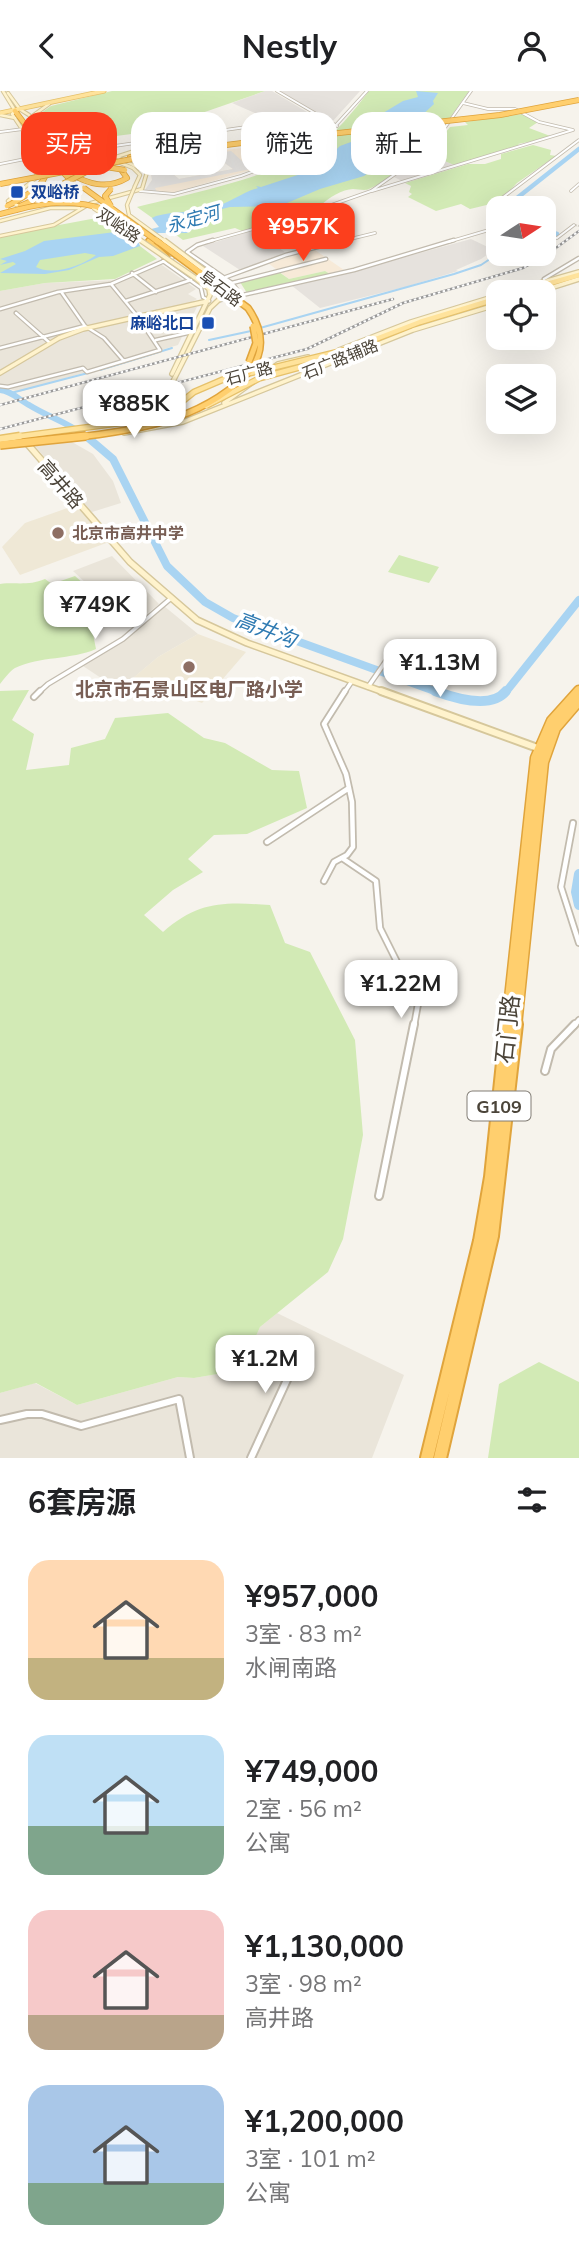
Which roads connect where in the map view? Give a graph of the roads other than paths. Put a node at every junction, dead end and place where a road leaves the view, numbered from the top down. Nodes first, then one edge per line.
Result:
1 (5, 91) edge
2 (96, 91) edge
3 (104, 91) edge
4 (277, 91) edge
5 (367, 91) edge
6 (471, 91) edge
7 (579, 99) edge
8 (463, 103) junction
9 (49, 104) junction
10 (17, 110) junction
11 (21, 112) edge
12 (38, 112) edge
13 (313, 112) edge
14 (0, 113) edge
15 (21, 115) edge
16 (15, 118) junction
17 (21, 126) edge
18 (337, 126) edge
19 (241, 128) edge
20 (21, 129) edge
21 (571, 131) junction
22 (0, 132) edge
23 (579, 133) edge
24 (579, 140) edge
25 (117, 146) edge
26 (131, 152) edge
27 (117, 157) joint
28 (21, 160) edge
29 (117, 164) edge
30 (0, 165) edge
31 (124, 170) junction
32 (37, 175) edge
33 (48, 175) edge
34 (68, 175) edge
35 (70, 175) edge
36 (73, 175) edge
37 (244, 175) edge
38 (0, 183) edge
39 (579, 184) edge
40 (82, 189) junction
41 (140, 191) junction
42 (371, 191) junction
43 (572, 191) dead end
44 (505, 196) edge
45 (16, 208) junction
46 (79, 208) junction
47 (111, 211) junction
48 (0, 212) edge
49 (579, 220) edge
50 (0, 221) edge
51 (486, 231) edge
52 (375, 233) dead end
53 (0, 236) edge
54 (556, 238) edge
55 (149, 241) junction
56 (159, 243) junction
57 (187, 252) junction
58 (180, 253) junction
59 (579, 258) edge
60 (165, 259) junction
61 (326, 259) dead end
62 (132, 273) junction
63 (579, 276) edge
64 (225, 278) junction
65 (192, 279) junction
66 (544, 279) dead end
67 (569, 279) junction
68 (556, 281) edge
69 (556, 282) edge
70 (232, 283) junction
71 (556, 283) edge
72 (111, 284) junction
73 (556, 286) edge
74 (61, 292) junction
75 (156, 292) junction
76 (241, 295) junction
77 (220, 300) junction
78 (126, 301) junction
79 (209, 301) junction
80 (486, 303) edge
81 (486, 303) edge
82 (486, 304) edge
83 (486, 304) edge
84 (0, 309) edge
85 (157, 312) junction
86 (16, 313) dead end
87 (138, 317) junction
88 (87, 327) junction
89 (146, 329) dead end
90 (193, 332) junction
91 (41, 337) junction
92 (156, 340) junction
93 (50, 343) junction
94 (0, 348) edge
95 (352, 351) junction
96 (124, 361) junction
97 (0, 373) edge
98 (0, 386) edge
99 (236, 399) junction
100 (199, 409) junction
101 (140, 423) junction
102 (101, 435) junction
103 (24, 439) junction
104 (0, 442) edge
105 (170, 599) junction
106 (387, 661) dead end
107 (352, 681) junction
108 (370, 685) junction
109 (579, 691) edge
110 (34, 697) dead end
111 (579, 700) edge
112 (541, 750) junction
113 (349, 788) junction
114 (573, 823) dead end
115 (267, 842) dead end
116 (342, 858) junction
117 (324, 881) dead end
118 (579, 943) edge
119 (579, 1020) edge
120 (545, 1071) dead end
121 (379, 1196) dead end
122 (304, 1343) dead end
123 (0, 1420) edge
124 (190, 1458) edge
125 (251, 1458) edge
126 (427, 1458) edge
127 (440, 1458) edge

1 - 10 street, 双峪路
2 - 10 main road
3 - 9 main road
4 - 13 street
5 - 18 street
6 - 8 street
7 - 38 highway, bridge
8 - 21 street
8 - 42 street
9 - 10 main road
9 - 12 street
10 - 11 street, 双峪路
10 - 14 main road
10 - 15 highway, 双峪路
10 - 16 street
14 - 16 street
16 - 17 street
19 - 25 street
20 - 22 street
21 - 23 street
21 - 42 street
24 - 44 street
26 - 27 street
27 - 41 street
28 - 30 street
29 - 58 street, bridge
31 - 36 highway
31 - 45 highway, bridge
31 - 47 highway, bridge
32 - 45 street
33 - 45 highway
34 - 40 highway, 双峪路
35 - 40 highway, 双峪路
37 - 41 street
39 - 43 street
40 - 47 highway, 双峪路, bridge
41 - 46 street
42 - 57 street
45 - 46 street
45 - 47 highway, bridge
45 - 48 highway
45 - 48 highway
45 - 50 street
45 - 60 street, 双峪路, bridge
46 - 53 street
47 - 55 highway, 双峪路, bridge
47 - 56 highway, 双峪路, bridge
49 - 54 street
51 - 76 street
52 - 64 street
55 - 60 highway, bridge
55 - 104 highway, 阜石路, bridge
56 - 58 highway, bridge
56 - 100 highway, 阜石路, bridge
57 - 60 street
57 - 64 street
58 - 77 street, bridge
59 - 66 street
60 - 62 street
60 - 65 street, 双峪路, bridge
61 - 70 street
62 - 72 street
62 - 75 street
63 - 67 main road
63 - 68 street
63 - 73 street
64 - 70 street
65 - 75 street
65 - 79 street
65 - 79 street, 双峪路
67 - 69 main road
67 - 71 main road
70 - 76 street
72 - 74 street
72 - 78 street
74 - 84 street
74 - 88 street
75 - 78 street
76 - 77 street
77 - 79 street
77 - 101 street
78 - 87 street
79 - 85 street
79 - 90 street
80 - 95 main road, 石广路
81 - 99 street, 石广路辅路
82 - 95 main road, 石广路
83 - 99 street, 石广路辅路
85 - 87 street
85 - 90 street
86 - 91 street
87 - 88 street
88 - 91 street
88 - 93 street
88 - 96 street
89 - 92 street
90 - 92 street
90 - 103 street, bridge
91 - 93 street
91 - 94 street
92 - 96 street
93 - 97 street
95 - 100 main road, 石广路, bridge
95 - 104 main road, 石广路, bridge
96 - 98 street
99 - 101 street, 石广路辅路
99 - 102 street, 石广路辅路
100 - 104 highway, 阜石路, bridge
101 - 102 street
102 - 103 street, bridge
103 - 104 street
103 - 105 street, 高井路
105 - 107 street, 高井路
105 - 110 street
106 - 108 street
107 - 108 street, 高井路
107 - 113 street
108 - 112 street, 高井路
109 - 112 highway, 石门路 / G109
111 - 112 highway, 石门路 / G109
112 - 126 highway, 石门路 / G109
112 - 127 highway, 石门路 / G109
113 - 115 street
113 - 116 street
114 - 118 street
116 - 117 street
116 - 121 street
119 - 120 street
122 - 125 street
123 - 124 street

